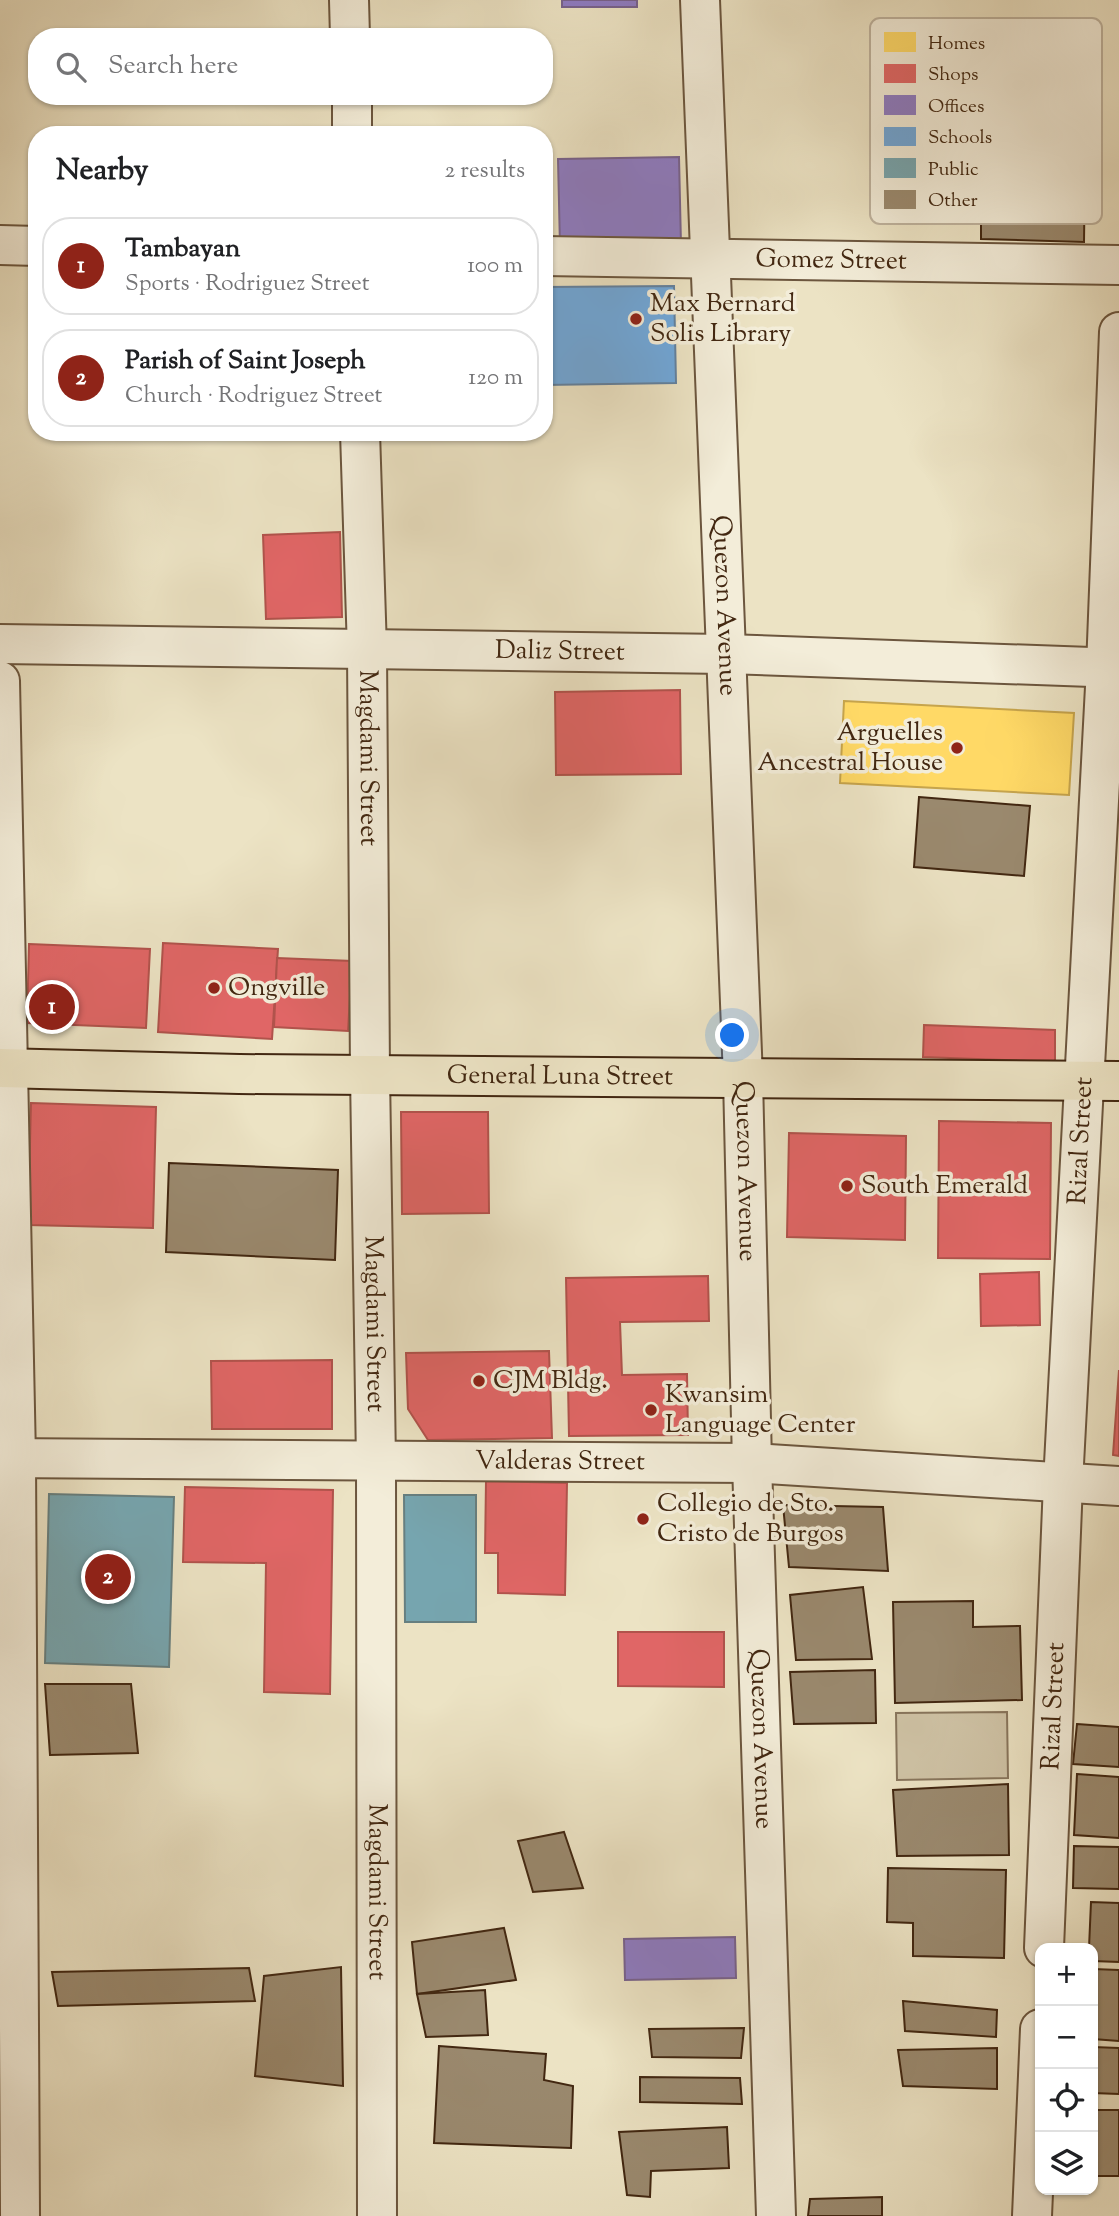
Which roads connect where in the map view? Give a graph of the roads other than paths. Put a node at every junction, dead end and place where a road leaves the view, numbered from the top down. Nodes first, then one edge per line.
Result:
1 (349, 0) edge
2 (700, 0) edge
3 (350, 28) edge
4 (352, 105) edge
5 (352, 126) edge
6 (0, 246) edge
7 (28, 246) edge
8 (553, 256) edge
9 (710, 258) junction
10 (1119, 265) edge
11 (1119, 332) edge
12 (360, 441) edge
13 (0, 644) edge
14 (367, 650) junction
15 (726, 654) junction
16 (1112, 668) edge
17 (0, 681) edge
18 (4, 1068) edge
19 (370, 1074) junction
20 (743, 1077) junction
21 (1102, 1081) edge
22 (8, 1458) edge
23 (376, 1462) junction
24 (752, 1462) junction
25 (1063, 1483) junction
26 (1119, 1486) edge
27 (1044, 1943) edge
28 (1038, 2069) edge
29 (20, 2216) edge
30 (377, 2216) edge
31 (776, 2216) edge
32 (1032, 2216) edge

1 - 3 street
2 - 9 street, Quezon Avenue
4 - 5 street
6 - 7 street
8 - 9 street, Gomez Street
9 - 10 street, Gomez Street
9 - 15 street, Quezon Avenue
11 - 16 street, Rizal Street
12 - 14 street, Magdami Street
13 - 14 street, Daliz Street
14 - 15 street, Daliz Street
14 - 19 street, Magdami Street
15 - 16 street, Daliz Street
15 - 20 street, Quezon Avenue
16 - 21 street, Rizal Street
17 - 18 street
18 - 19 main road, General Luna Street
18 - 22 street
19 - 20 main road, General Luna Street
19 - 23 street, Magdami Street
20 - 21 main road, General Luna Street
20 - 24 street, Quezon Avenue
21 - 25 street, Rizal Street
22 - 23 street, Valderas Street
22 - 29 street
23 - 24 street, Valderas Street
23 - 30 street, Magdami Street
24 - 25 street, Valderas Street
24 - 31 street, Quezon Avenue
25 - 26 street, Valderas Street
25 - 27 street, Rizal Street
28 - 32 street

